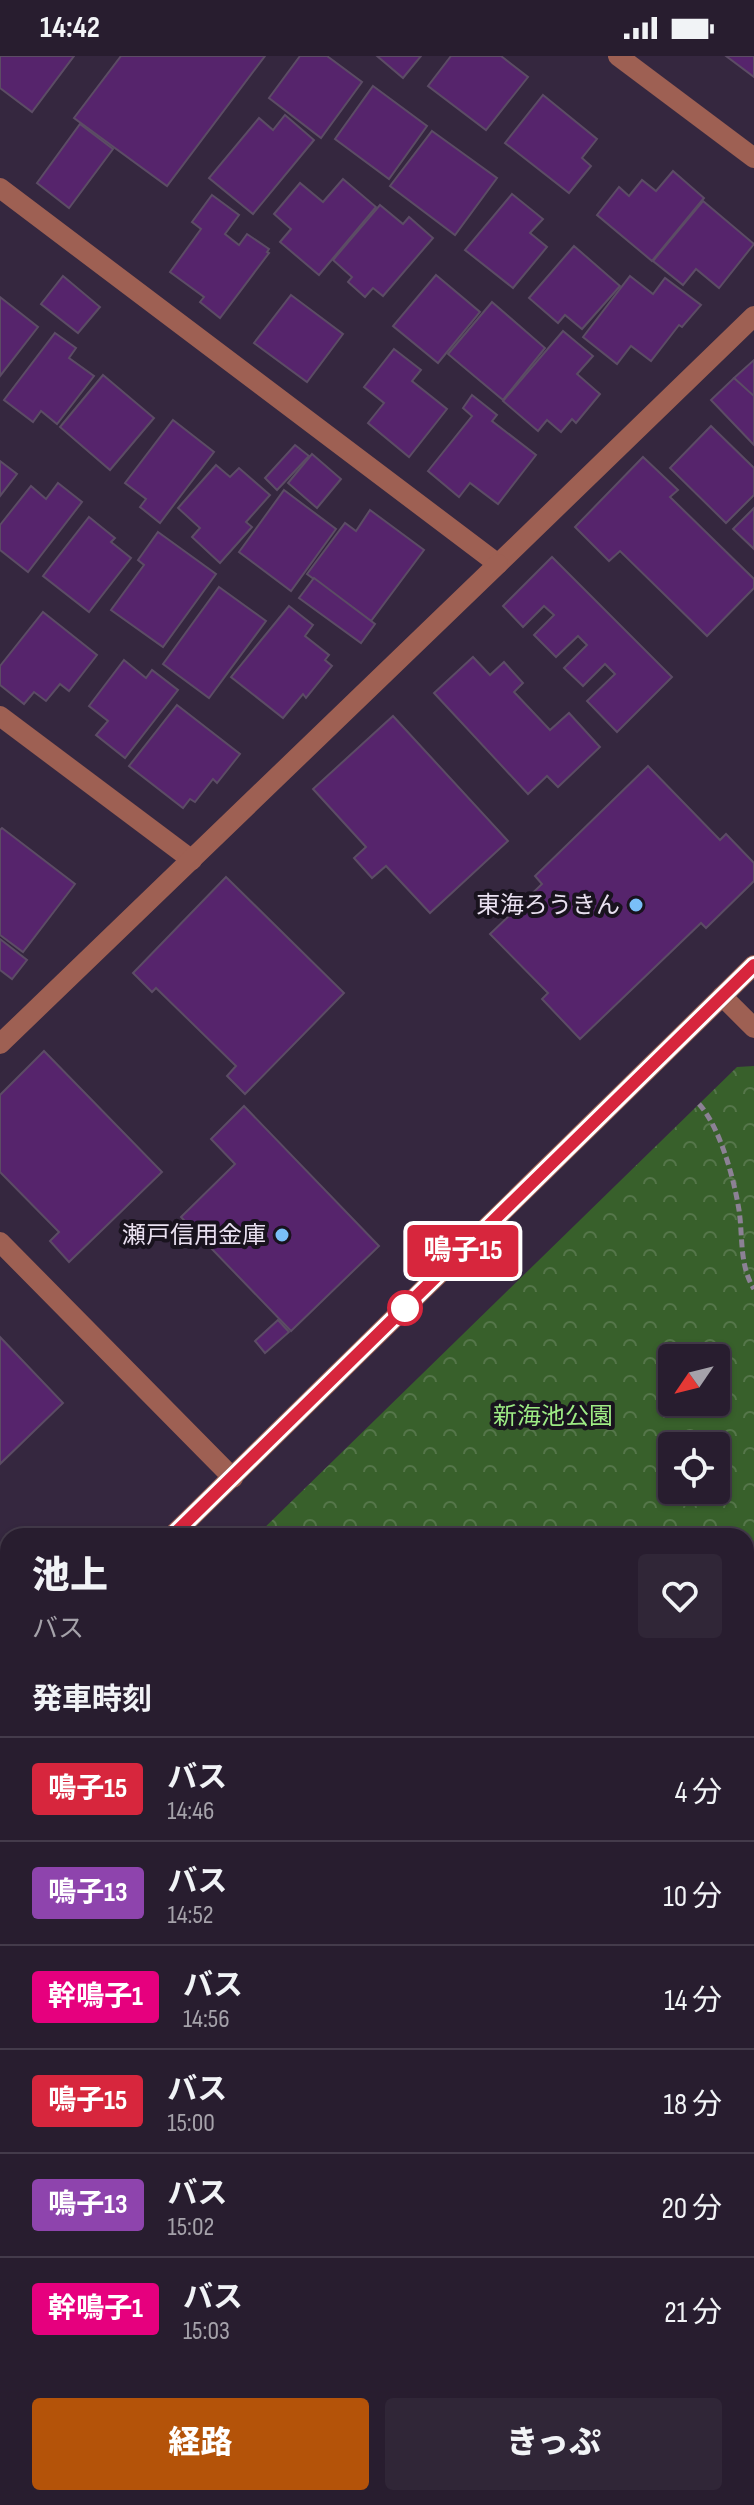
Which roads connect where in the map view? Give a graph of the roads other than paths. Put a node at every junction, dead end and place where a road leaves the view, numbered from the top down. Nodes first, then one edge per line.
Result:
1 (618, 56) edge
2 (754, 158) edge
3 (0, 188) edge
4 (754, 316) edge
5 (498, 564) junction
6 (0, 716) edge
7 (192, 860) junction
8 (754, 965) edge
9 (722, 996) junction
10 (754, 1028) edge
11 (0, 1044) edge
12 (0, 1242) edge
13 (233, 1478) junction
14 (180, 1528) edge

1 - 2 street
3 - 5 street
4 - 5 street
5 - 7 street
6 - 7 street
7 - 11 street
8 - 9 street
9 - 10 street
9 - 13 street
12 - 13 street
13 - 14 street

